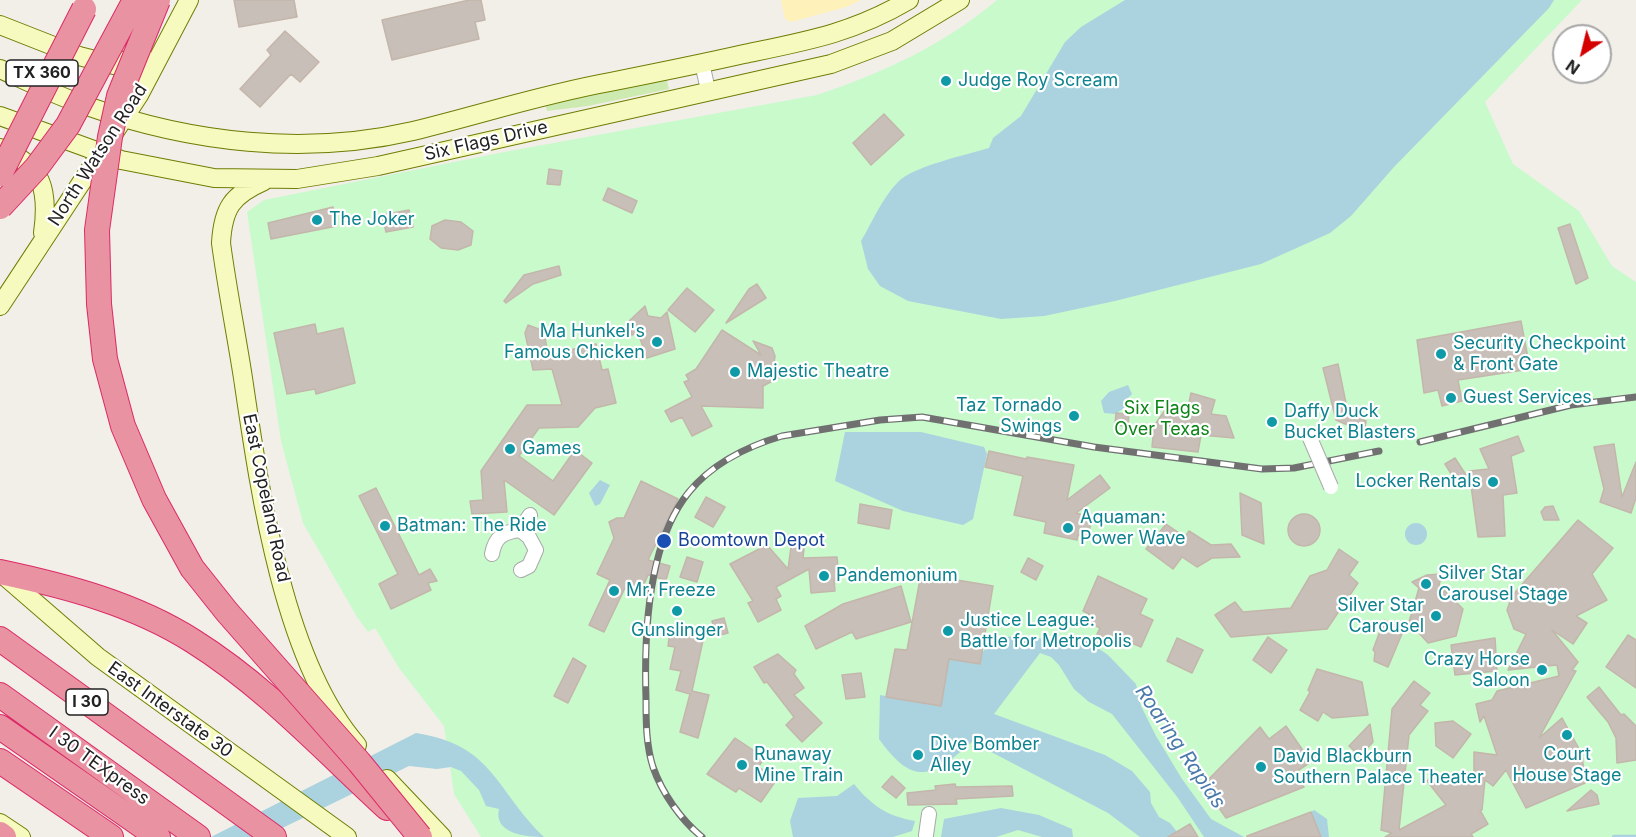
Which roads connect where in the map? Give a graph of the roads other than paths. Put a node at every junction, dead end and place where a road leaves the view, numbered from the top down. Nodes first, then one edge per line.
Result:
1 (135, 0) edge
2 (158, 0) edge
3 (189, 0) edge
4 (909, 0) edge
5 (960, 0) edge
6 (87, 4) edge
7 (939, 7) edge
8 (0, 25) edge
9 (170, 36) junction
10 (702, 63) junction
11 (0, 69) edge
12 (708, 90) junction
13 (0, 116) edge
14 (124, 117) junction
15 (0, 137) edge
16 (0, 148) edge
17 (99, 152) junction
18 (0, 174) edge
19 (268, 178) junction
20 (0, 207) edge
21 (42, 241) junction
22 (0, 306) edge
23 (1310, 438) dead end
24 (1331, 487) dead end
25 (530, 515) dead end
26 (520, 530) junction
27 (492, 554) dead end
28 (521, 570) dead end
29 (0, 572) edge
30 (0, 639) edge
31 (0, 695) edge
32 (0, 727) edge
33 (0, 761) edge
34 (929, 814) dead end
35 (0, 823) edge
36 (419, 830) edge
37 (0, 834) edge
38 (926, 835) dead end
39 (4, 837) edge
40 (21, 837) edge
41 (111, 837) edge
42 (158, 837) edge
43 (198, 837) edge
44 (274, 837) edge
45 (347, 837) edge
46 (442, 837) edge

1 - 20 highway, bridge
2 - 36 highway, bridge
3 - 9 main road, North Watson Road
4 - 10 main road, Six Flags Drive
5 - 7 main road, Six Flags Drive
6 - 15 highway, TX 360, bridge
6 - 18 highway, bridge
7 - 12 main road, Six Flags Drive
8 - 9 main road
9 - 14 main road, North Watson Road
10 - 12 street
10 - 14 main road, Six Flags Drive
11 - 14 main road, Six Flags Drive
12 - 19 main road, Six Flags Drive
13 - 17 main road, Six Flags Drive
14 - 17 main road, North Watson Road
16 - 21 main road
17 - 19 main road, Six Flags Drive
17 - 21 main road, North Watson Road
19 - 36 main road, East Copeland Road
21 - 22 main road, North Watson Road
23 - 24 street, bridge
25 - 26 street
26 - 27 street
26 - 28 street
29 - 36 highway, bridge
29 - 45 main road, East Interstate 30
30 - 44 highway, I 30
31 - 43 highway, I 30 TEXpress
32 - 42 highway, I 30 TEXpress
33 - 41 highway
34 - 38 street
35 - 40 main road
36 - 46 main road, East Copeland Road
37 - 39 highway

